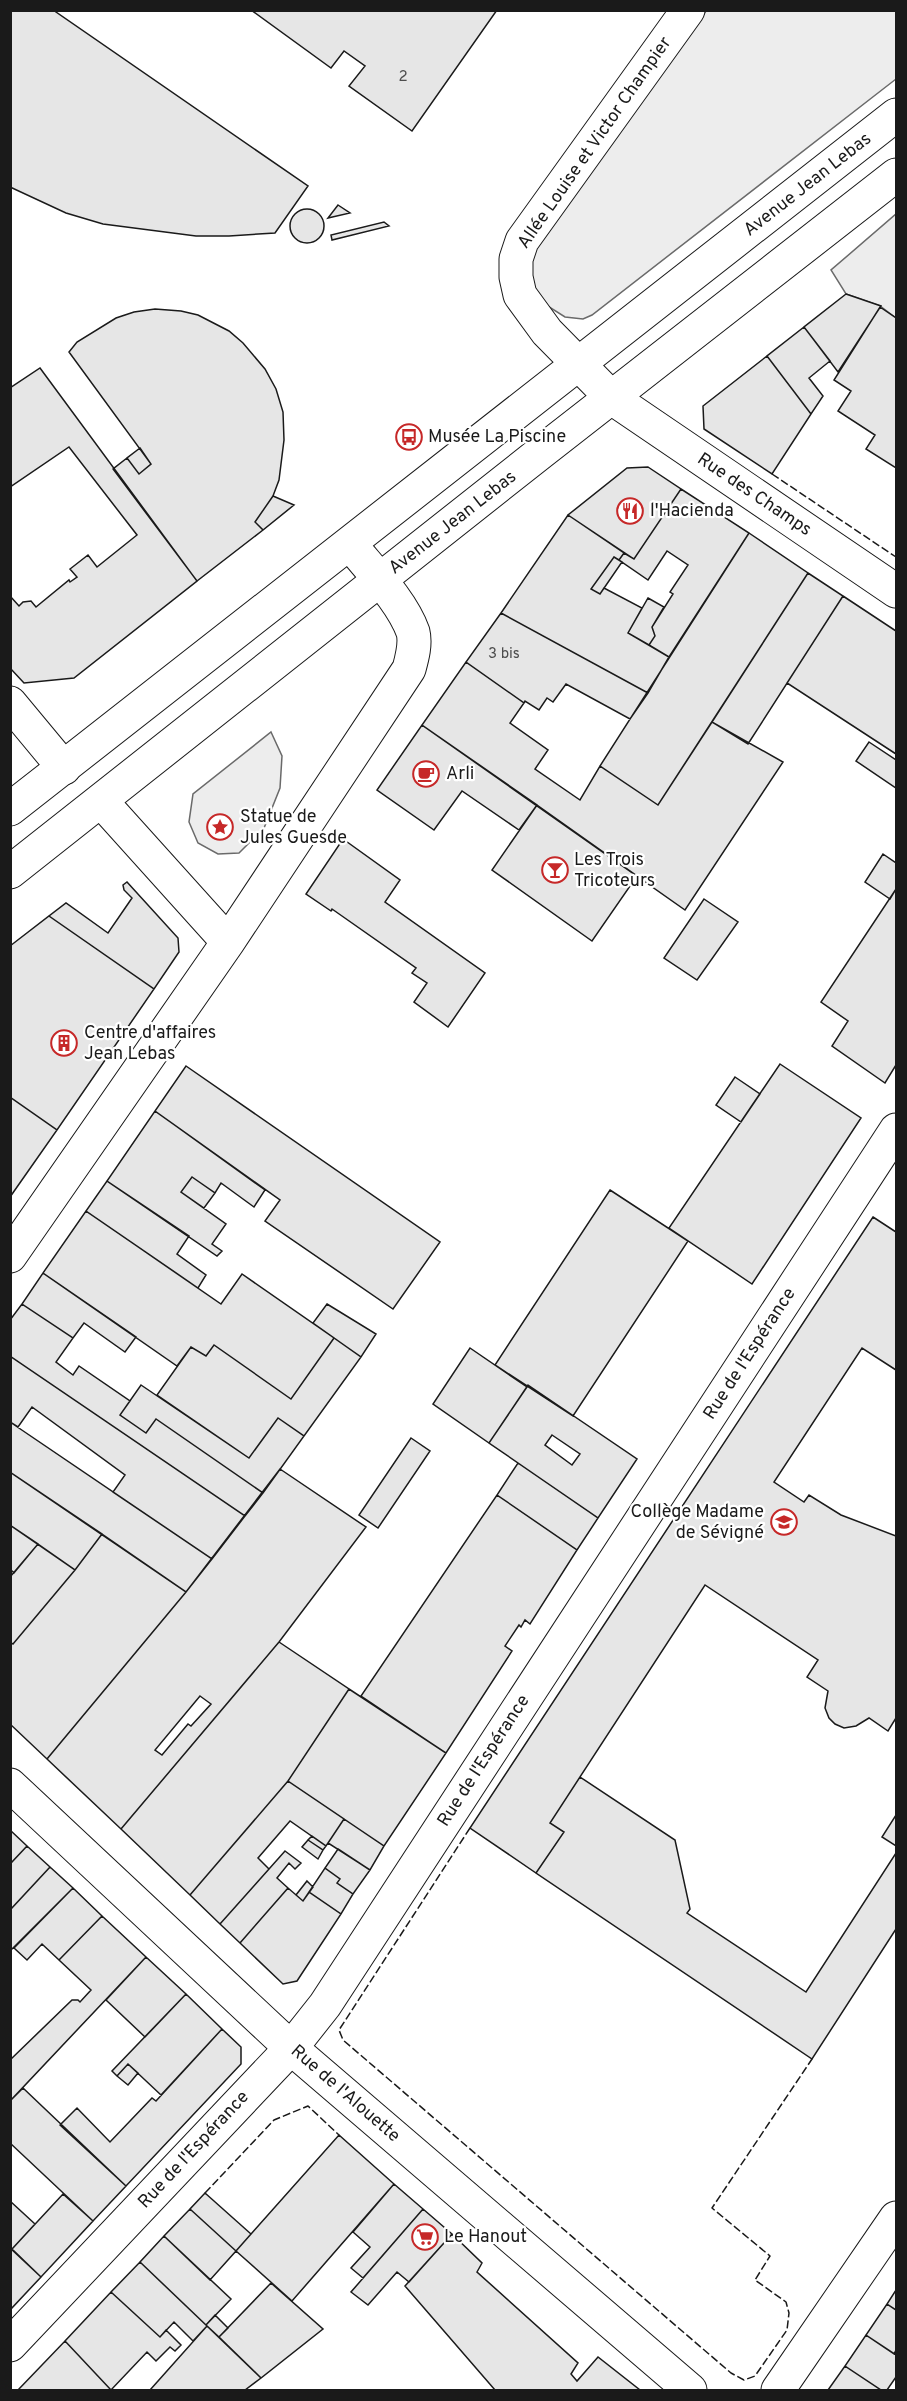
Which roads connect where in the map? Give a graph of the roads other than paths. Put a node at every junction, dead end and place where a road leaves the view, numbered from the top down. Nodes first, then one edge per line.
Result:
1 (688, 10) edge
2 (897, 115) edge
3 (897, 175) edge
4 (578, 366) junction
5 (612, 399) junction
6 (350, 544) junction
7 (379, 581) junction
8 (897, 591) edge
9 (10, 703) edge
10 (64, 768) junction
11 (101, 801) junction
12 (10, 809) edge
13 (10, 872) edge
14 (228, 942) junction
15 (897, 1130) edge
16 (10, 1257) edge
17 (10, 1785) edge
18 (291, 2048) junction
19 (897, 2218) edge
20 (10, 2345) edge
21 (690, 2391) edge
22 (778, 2391) edge

1 - 4 street, Allée Louise et Victor Champier
2 - 4 street, Avenue Jean Lebas
3 - 5 street, Avenue Jean Lebas
4 - 5 street, Allée Louise et Victor Champier
4 - 6 street, Avenue Jean Lebas
5 - 7 street, Avenue Jean Lebas
5 - 8 street, Rue des Champs
6 - 7 street
6 - 10 street, Avenue Jean Lebas
7 - 11 street, Avenue Jean Lebas
7 - 14 street
9 - 10 street
10 - 12 street, Avenue Jean Lebas
11 - 13 street, Avenue Jean Lebas
11 - 14 street
14 - 16 street
15 - 18 street, Rue de l'Espérance
17 - 18 street, Rue de l'Alouette
18 - 20 street, Rue de l'Espérance
18 - 21 street, Rue de l'Alouette
19 - 22 street

